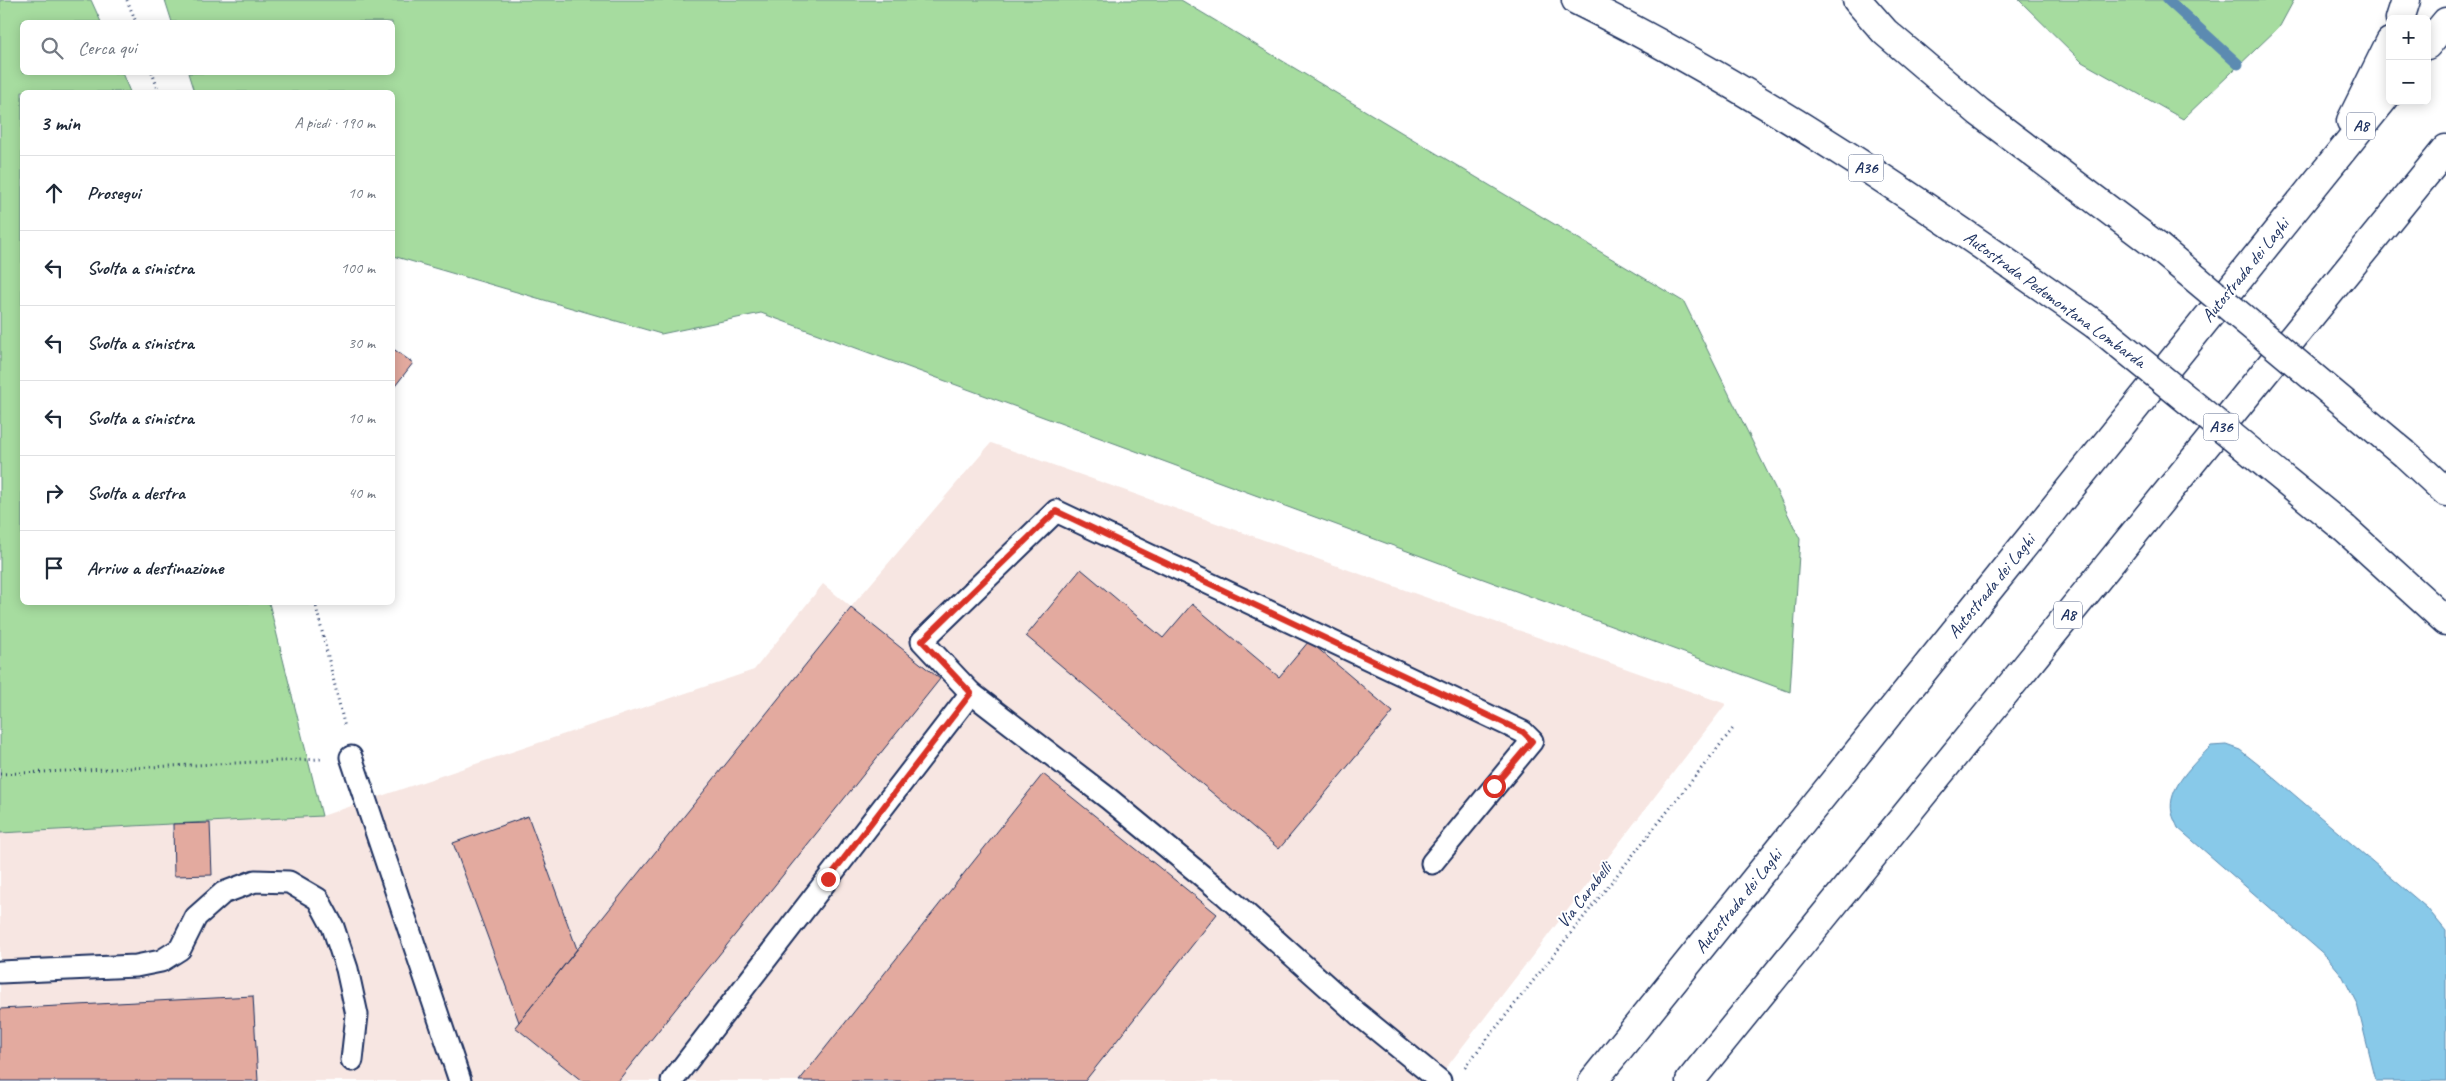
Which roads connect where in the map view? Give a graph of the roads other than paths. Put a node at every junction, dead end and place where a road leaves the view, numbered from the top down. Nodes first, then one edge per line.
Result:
1 (1576, 0) edge
2 (1857, 0) edge
3 (2406, 0) edge
4 (2401, 15) edge
5 (2446, 22) edge
6 (2431, 40) edge
7 (2386, 50) edge
8 (2386, 96) edge
9 (2446, 149) edge
10 (2332, 161) junction
11 (2446, 492) edge
12 (2446, 621) edge
13 (971, 693) junction
14 (351, 756) road end
15 (1432, 863) dead end
16 (0, 972) edge
17 (352, 1060) dead end
18 (460, 1081) edge
19 (672, 1081) edge
20 (1440, 1081) edge
21 (1593, 1081) edge
22 (1690, 1081) edge

1 - 12 highway, Autostrada Pedemontana Lombarda / A36, bridge
2 - 11 highway, bridge
3 - 4 highway
5 - 6 highway
7 - 10 highway
8 - 10 highway, Autostrada dei Laghi / A8
9 - 22 highway, A8
10 - 21 highway, Autostrada dei Laghi / A8
13 - 15 lane
13 - 19 lane
13 - 20 lane
14 - 18 lane
16 - 17 lane

